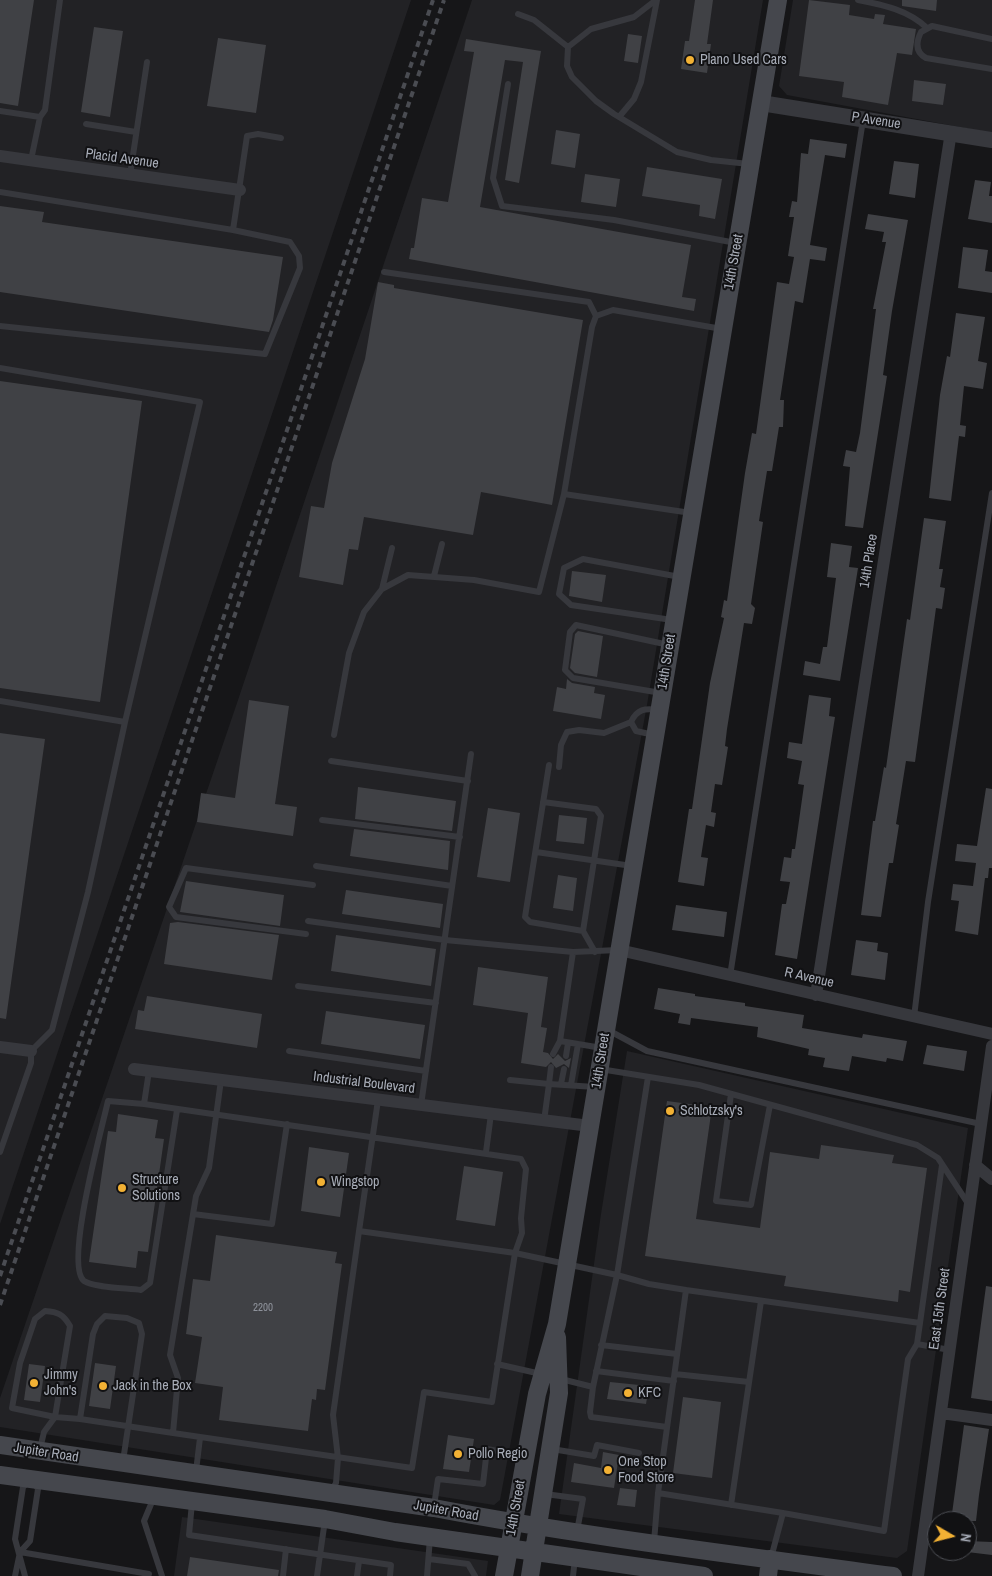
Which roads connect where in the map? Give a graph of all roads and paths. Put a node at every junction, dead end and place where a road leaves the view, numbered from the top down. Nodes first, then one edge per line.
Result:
1 (60, 0) edge
2 (657, 0) edge
3 (778, 0) edge
4 (858, 0) edge
5 (518, 14) dead end
6 (927, 28) junction
7 (992, 39) edge
8 (568, 47) junction
9 (147, 62) dead end
10 (992, 69) edge
11 (508, 84) dead end
12 (761, 103) junction
13 (0, 111) edge
14 (40, 117) junction
15 (619, 117) junction
16 (863, 119) junction
17 (86, 124) dead end
18 (136, 132) junction
19 (951, 132) junction
20 (281, 138) dead end
21 (992, 140) edge
22 (0, 156) edge
23 (31, 160) junction
24 (750, 164) junction
25 (130, 175) junction
26 (240, 190) junction
27 (0, 192) edge
28 (233, 230) junction
29 (737, 243) junction
30 (384, 272) dead end
31 (596, 316) junction
32 (0, 326) edge
33 (723, 329) junction
34 (0, 368) edge
35 (992, 493) edge
36 (564, 494) junction
37 (692, 513) junction
38 (442, 544) dead end
39 (392, 548) dead end
40 (434, 576) junction
41 (681, 578) junction
42 (382, 589) junction
43 (674, 621) junction
44 (670, 645) junction
45 (0, 701) edge
46 (661, 702) junction
47 (125, 722) junction
48 (631, 722) junction
49 (334, 735) dead end
50 (655, 736) junction
51 (471, 754) dead end
52 (331, 762) dead end
53 (549, 766) dead end
54 (558, 767) dead end
55 (468, 781) junction
56 (543, 802) junction
57 (322, 820) dead end
58 (460, 837) junction
59 (536, 852) junction
60 (594, 859) junction
61 (316, 866) dead end
62 (633, 866) junction
63 (313, 885) dead end
64 (452, 886) junction
65 (308, 921) dead end
66 (583, 931) junction
67 (306, 934) dead end
68 (445, 940) junction
69 (619, 950) junction
70 (573, 952) junction
71 (595, 952) junction
72 (730, 976) junction
73 (298, 986) dead end
74 (816, 995) junction
75 (436, 1003) junction
76 (914, 1017) junction
77 (606, 1029) junction
78 (992, 1034) edge
79 (560, 1041) junction
80 (568, 1043) junction
81 (578, 1044) junction
82 (992, 1046) edge
83 (0, 1047) edge
84 (603, 1048) junction
85 (31, 1051) junction
86 (289, 1051) dead end
87 (553, 1054) dead end
88 (566, 1056) dead end
89 (551, 1067) dead end
90 (134, 1069) dead end
91 (564, 1069) dead end
92 (599, 1069) junction
93 (149, 1071) junction
94 (426, 1071) junction
95 (648, 1077) junction
96 (221, 1080) junction
97 (510, 1080) dead end
98 (549, 1084) junction
99 (561, 1084) junction
100 (571, 1084) junction
101 (596, 1087) junction
102 (732, 1094) junction
103 (378, 1100) junction
104 (144, 1104) junction
105 (421, 1105) junction
106 (770, 1105) junction
107 (177, 1110) junction
108 (491, 1114) junction
109 (217, 1115) junction
110 (544, 1121) junction
111 (287, 1124) junction
112 (981, 1124) junction
113 (590, 1126) junction
114 (372, 1137) junction
115 (0, 1152) edge
116 (486, 1152) junction
117 (942, 1165) junction
118 (976, 1165) junction
119 (992, 1180) edge
120 (970, 1206) junction
121 (193, 1214) junction
122 (359, 1231) junction
123 (515, 1253) junction
124 (567, 1264) junction
125 (617, 1275) junction
126 (686, 1290) junction
127 (761, 1301) junction
128 (920, 1323) junction
129 (557, 1324) junction
130 (917, 1344) junction
131 (601, 1345) junction
132 (950, 1350) junction
133 (677, 1354) junction
134 (497, 1364) junction
135 (596, 1370) junction
136 (541, 1374) junction
137 (674, 1377) junction
138 (559, 1378) junction
139 (749, 1382) junction
140 (593, 1387) junction
141 (941, 1413) junction
142 (54, 1417) junction
143 (80, 1419) junction
144 (992, 1420) edge
145 (128, 1426) junction
146 (667, 1427) junction
147 (173, 1433) junction
148 (200, 1438) junction
149 (0, 1445) edge
150 (551, 1449) junction
151 (40, 1452) junction
152 (639, 1453) dead end
153 (526, 1456) junction
154 (338, 1458) junction
155 (123, 1464) junction
156 (0, 1475) edge
157 (196, 1475) junction
158 (32, 1479) junction
159 (658, 1493) junction
160 (330, 1494) junction
161 (545, 1494) junction
162 (155, 1496) junction
163 (192, 1502) junction
164 (731, 1505) junction
165 (434, 1508) junction
166 (782, 1512) junction
167 (325, 1519) junction
168 (513, 1522) junction
169 (538, 1526) junction
170 (577, 1532) junction
171 (430, 1537) junction
172 (654, 1543) junction
173 (509, 1547) junction
174 (286, 1550) junction
175 (534, 1551) junction
176 (20, 1552) junction
177 (320, 1555) junction
178 (576, 1557) junction
179 (428, 1558) junction
180 (360, 1561) junction
181 (769, 1568) edge
182 (650, 1572) edge
183 (148, 1575) edge
184 (15, 1576) edge
185 (25, 1576) edge
186 (162, 1576) edge
187 (283, 1576) edge
188 (317, 1576) edge
189 (357, 1576) edge
190 (390, 1576) edge
191 (427, 1576) edge
192 (475, 1576) edge
193 (504, 1576) edge
194 (530, 1576) edge
195 (573, 1576) edge
196 (704, 1576) edge
197 (893, 1576) edge
198 (918, 1576) edge

1 - 14 lane
2 - 8 lane
2 - 15 lane
3 - 12 main road, 14th Street
4 - 6 lane
5 - 8 lane
6 - 7 lane
6 - 10 lane
8 - 15 lane
9 - 18 lane
11 - 29 lane
12 - 16 street, P Avenue
12 - 24 main road, 14th Street
13 - 14 lane
14 - 23 lane
15 - 24 lane
16 - 19 street, P Avenue
16 - 72 lane
17 - 18 lane
18 - 25 lane
19 - 21 street, P Avenue
19 - 74 street, 14th Place
20 - 26 lane
22 - 23 street, Placid Avenue
23 - 25 street, Placid Avenue
24 - 29 main road, 14th Street
25 - 26 street, Placid Avenue
26 - 28 lane
27 - 28 lane
28 - 32 lane
29 - 33 main road, 14th Street
30 - 31 lane
31 - 33 lane
31 - 36 lane
33 - 37 main road, 14th Street
34 - 47 lane
35 - 76 lane
36 - 37 lane
36 - 40 lane
37 - 41 main road, 14th Street
38 - 40 lane
39 - 42 lane
40 - 42 lane
41 - 43 main road, 14th Street
41 - 43 lane
42 - 49 lane
43 - 44 main road, 14th Street
44 - 46 main road, 14th Street
44 - 46 lane
45 - 47 lane
46 - 48 lane
46 - 50 main road, 14th Street
47 - 85 lane
48 - 50 lane
48 - 54 lane
50 - 62 main road, 14th Street
51 - 55 lane
52 - 55 lane
53 - 56 lane
55 - 58 lane
56 - 59 lane
56 - 60 lane
57 - 58 lane
58 - 64 lane
59 - 60 lane
59 - 66 lane
60 - 62 lane
60 - 66 lane
61 - 64 lane
62 - 69 main road, 14th Street
63 - 67 lane
64 - 68 lane
65 - 68 lane
66 - 71 lane
68 - 70 lane
68 - 75 lane
69 - 71 lane
69 - 72 street, R Avenue
69 - 77 main road, 14th Street
70 - 71 lane
70 - 79 lane
72 - 74 street, R Avenue
73 - 75 lane
74 - 76 street, R Avenue
75 - 94 lane
76 - 78 street, R Avenue
77 - 84 main road, 14th Street
77 - 112 lane
79 - 80 lane
79 - 87 lane
80 - 81 lane
80 - 88 lane
81 - 84 lane
81 - 100 lane
82 - 112 street, East 15th Street
83 - 85 street
84 - 92 main road, 14th Street
85 - 115 lane
86 - 94 lane
89 - 98 lane
90 - 93 street, Industrial Boulevard
91 - 99 lane
92 - 95 lane
92 - 101 main road, 14th Street
93 - 96 street, Industrial Boulevard
93 - 104 lane
94 - 105 lane
95 - 102 lane
95 - 125 lane
96 - 103 street, Industrial Boulevard
96 - 109 lane
97 - 98 lane
98 - 99 lane
98 - 110 lane
99 - 100 lane
100 - 101 lane
101 - 113 main road, 14th Street
102 - 106 lane
102 - 106 lane
103 - 105 street, Industrial Boulevard
103 - 114 lane
104 - 107 lane
104 - 107 lane
105 - 108 street, Industrial Boulevard
106 - 117 lane
107 - 109 lane
108 - 110 street, Industrial Boulevard
108 - 116 lane
109 - 111 lane
109 - 121 lane
110 - 113 street, Industrial Boulevard
111 - 114 lane
111 - 121 lane
112 - 118 street, East 15th Street
113 - 124 main road, 14th Street
114 - 116 lane
114 - 122 lane
116 - 123 lane
117 - 120 lane
117 - 128 lane
118 - 119 street
118 - 120 street, East 15th Street
120 - 132 street, East 15th Street
121 - 147 lane
122 - 123 lane
122 - 154 lane
123 - 124 lane
123 - 134 lane
124 - 125 lane
124 - 129 main road, 14th Street
125 - 126 lane
125 - 131 lane
126 - 127 lane
126 - 133 lane
127 - 128 lane
127 - 139 lane
128 - 130 lane
129 - 136 main road, 14th Street
129 - 138 main road, 14th Street
130 - 132 lane
130 - 166 lane
131 - 133 lane
131 - 135 lane
132 - 141 street, East 15th Street
133 - 137 lane
134 - 136 lane
134 - 154 lane
135 - 137 lane
135 - 140 lane
136 - 138 lane
136 - 153 main road, 14th Street
137 - 139 lane
137 - 146 lane
138 - 140 lane
138 - 150 main road, 14th Street
139 - 164 lane
140 - 146 lane
141 - 144 street
141 - 198 street, East 15th Street
142 - 142 lane
142 - 143 lane
142 - 151 lane
143 - 145 lane
143 - 145 lane
145 - 147 lane
145 - 155 lane
146 - 159 lane
147 - 148 lane
148 - 154 lane
148 - 157 lane
149 - 151 main road, Jupiter Road
150 - 152 lane
150 - 161 main road, 14th Street
151 - 155 main road, Jupiter Road
151 - 158 main road
153 - 165 lane
153 - 168 main road, 14th Street
154 - 160 lane
155 - 157 main road, Jupiter Road
156 - 158 main road, Jupiter Road
157 - 160 main road, Jupiter Road
157 - 163 main road
158 - 162 main road, Jupiter Road
158 - 176 lane
158 - 176 lane
159 - 164 lane
159 - 172 lane
160 - 165 main road, Jupiter Road
160 - 167 main road
161 - 169 main road, 14th Street
161 - 170 lane
162 - 163 main road, Jupiter Road
162 - 186 lane
163 - 167 main road, Jupiter Road
163 - 174 lane
164 - 166 lane
165 - 168 main road, Jupiter Road
166 - 181 lane
167 - 171 main road, Jupiter Road
167 - 177 lane
168 - 169 main road, Jupiter Road
168 - 173 main road, 14th Street
169 - 170 main road, Jupiter Road
169 - 175 main road, 14th Street
170 - 172 main road, Jupiter Road
171 - 173 main road, Jupiter Road
171 - 179 lane
172 - 181 main road, Jupiter Road
172 - 182 main road
173 - 175 main road, Jupiter Road
173 - 193 main road, 14th Street
174 - 177 lane
174 - 187 lane
175 - 178 main road, Jupiter Road
175 - 194 main road, 14th Street
176 - 183 lane
176 - 184 lane
176 - 185 lane
177 - 180 lane
177 - 188 lane
178 - 182 main road, Jupiter Road
178 - 195 lane
179 - 191 lane
179 - 192 lane
180 - 189 lane
180 - 190 lane
181 - 197 main road, Jupiter Road
182 - 196 main road, Jupiter Road

